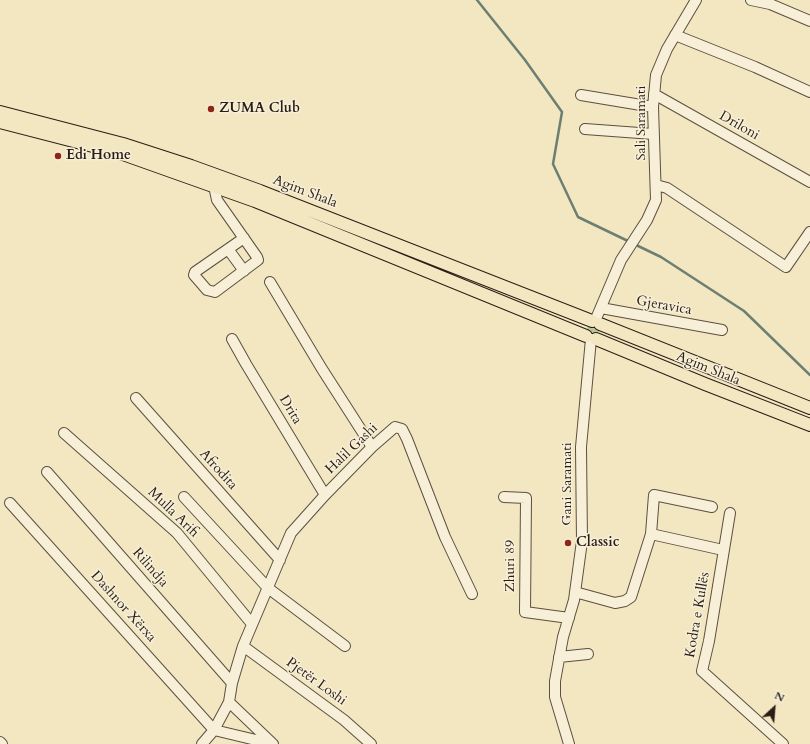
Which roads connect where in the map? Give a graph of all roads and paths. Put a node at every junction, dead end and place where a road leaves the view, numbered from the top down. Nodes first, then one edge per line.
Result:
1 (696, 0) edge
2 (751, 0) edge
3 (810, 21) edge
4 (675, 35) junction
5 (810, 92) edge
6 (654, 94) junction
7 (581, 95) dead end
8 (653, 108) junction
9 (0, 112) edge
10 (0, 122) edge
11 (585, 129) dead end
12 (653, 134) junction
13 (810, 182) edge
14 (656, 185) junction
15 (214, 186) junction
16 (810, 232) edge
17 (244, 238) junction
18 (228, 249) junction
19 (244, 271) junction
20 (270, 282) dead end
21 (601, 308) junction
22 (596, 322) junction
23 (722, 330) dead end
24 (591, 338) junction
25 (232, 339) dead end
26 (136, 398) dead end
27 (810, 408) edge
28 (810, 425) edge
29 (64, 433) dead end
30 (372, 446) junction
31 (47, 472) dead end
32 (325, 495) junction
33 (184, 497) dead end
34 (504, 497) dead end
35 (10, 503) dead end
36 (712, 507) dead end
37 (730, 513) dead end
38 (651, 534) junction
39 (724, 550) junction
40 (280, 560) junction
41 (268, 588) junction
42 (575, 592) junction
43 (472, 594) dead end
44 (569, 618) junction
45 (252, 624) junction
46 (243, 646) junction
47 (345, 646) dead end
48 (588, 654) dead end
49 (559, 657) junction
50 (232, 683) junction
51 (229, 702) junction
52 (214, 730) junction
53 (202, 744) edge
54 (273, 744) edge
55 (370, 744) edge
56 (569, 744) edge
57 (783, 744) edge

1 - 4 street, Sali Saramati
2 - 3 street
4 - 5 street
4 - 6 street, Sali Saramati
6 - 8 street, Sali Saramati
6 - 13 street, Driloni
7 - 8 street
8 - 12 street, Sali Saramati
9 - 22 main road, Agim Shala
10 - 15 main road, Agim Shala
11 - 12 street
12 - 14 street, Sali Saramati
14 - 16 street
14 - 21 street, Sali Saramati
15 - 17 street
15 - 24 main road, Agim Shala
17 - 18 street
17 - 19 street
18 - 19 street
18 - 19 street
20 - 30 street
21 - 22 street, Sali Saramati
21 - 23 street, Gjeravica
22 - 24 main road
22 - 27 main road, Agim Shala
24 - 28 main road, Agim Shala
24 - 42 street, Gani Saramati
25 - 32 street, Drita
26 - 40 street, Afrodita
29 - 45 street, Mulla Arifi
30 - 32 street, Halil Gashi
30 - 43 street, Halil Gashi
31 - 50 street, Rilindja
32 - 40 street, Halil Gashi
33 - 41 street
34 - 44 street, Zhuri 89
35 - 52 street, Dashnor Xërxa
36 - 38 street
37 - 39 street, Kodra e Kullës
38 - 39 street
38 - 42 street
39 - 57 street, Kodra e Kullës
40 - 41 street, Halil Gashi
41 - 45 street, Halil Gashi
41 - 47 street
42 - 44 street, Gani Saramati
44 - 49 street, Gani Saramati
45 - 46 street, Halil Gashi
46 - 50 street, Halil Gashi
46 - 55 street, Pjetër Loshi
48 - 49 street
49 - 56 street, Gani Saramati
50 - 51 street, Halil Gashi
51 - 52 street, Halil Gashi
51 - 54 street
52 - 53 street, Halil Gashi
52 - 54 street

